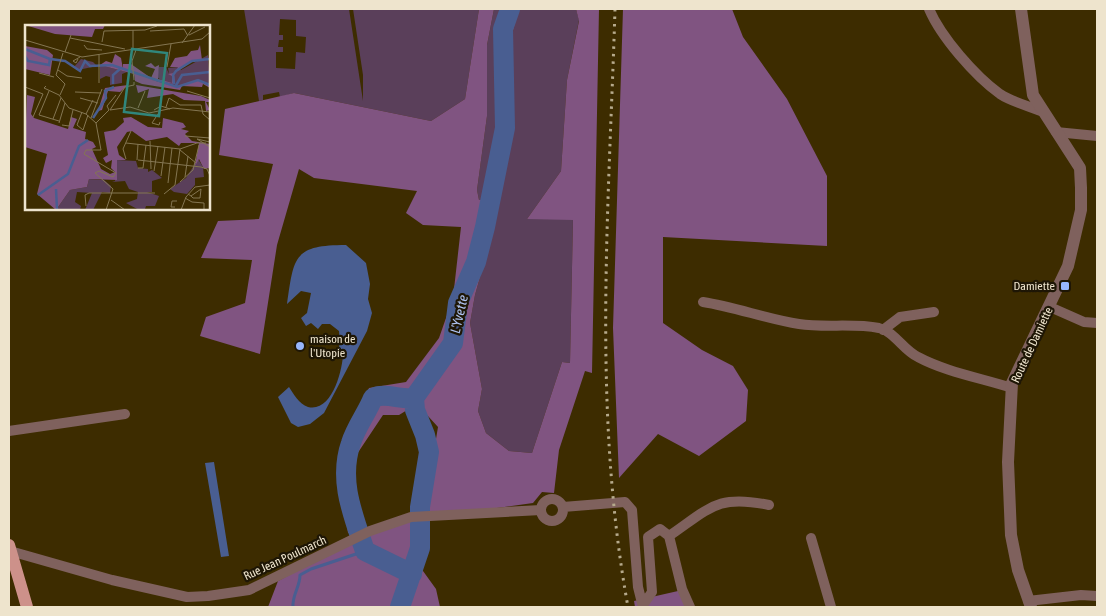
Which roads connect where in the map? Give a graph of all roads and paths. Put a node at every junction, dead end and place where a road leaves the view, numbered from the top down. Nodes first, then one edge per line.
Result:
1 (929, 9) edge
2 (1021, 9) edge
3 (1043, 112) junction
4 (1056, 132) junction
5 (1097, 136) edge
6 (703, 302) dead end
7 (1050, 308) junction
8 (934, 312) dead end
9 (1097, 323) edge
10 (883, 330) junction
11 (1012, 388) junction
12 (125, 414) dead end
13 (9, 431) edge
14 (769, 504) dead end
15 (563, 506) junction
16 (541, 510) junction
17 (669, 536) junction
18 (811, 538) dead end
19 (10, 548) edge
20 (1097, 596) edge
21 (1029, 604) edge
22 (643, 606) edge
23 (27, 607) edge
24 (690, 607) edge
25 (831, 607) edge

1 - 3 street
2 - 3 street, Route de Damiette
3 - 4 street, Route de Damiette
4 - 5 street
4 - 7 street, Route de Damiette
6 - 10 street
7 - 9 street
7 - 11 street, Route de Damiette
8 - 10 street
10 - 11 street
11 - 21 street, Route de Damiette
12 - 13 street
14 - 17 street
15 - 16 street
15 - 16 street
15 - 22 street
16 - 19 street, Rue Jean Poulmarch
17 - 22 street
17 - 24 street
18 - 25 street
19 - 23 main road
20 - 21 street

